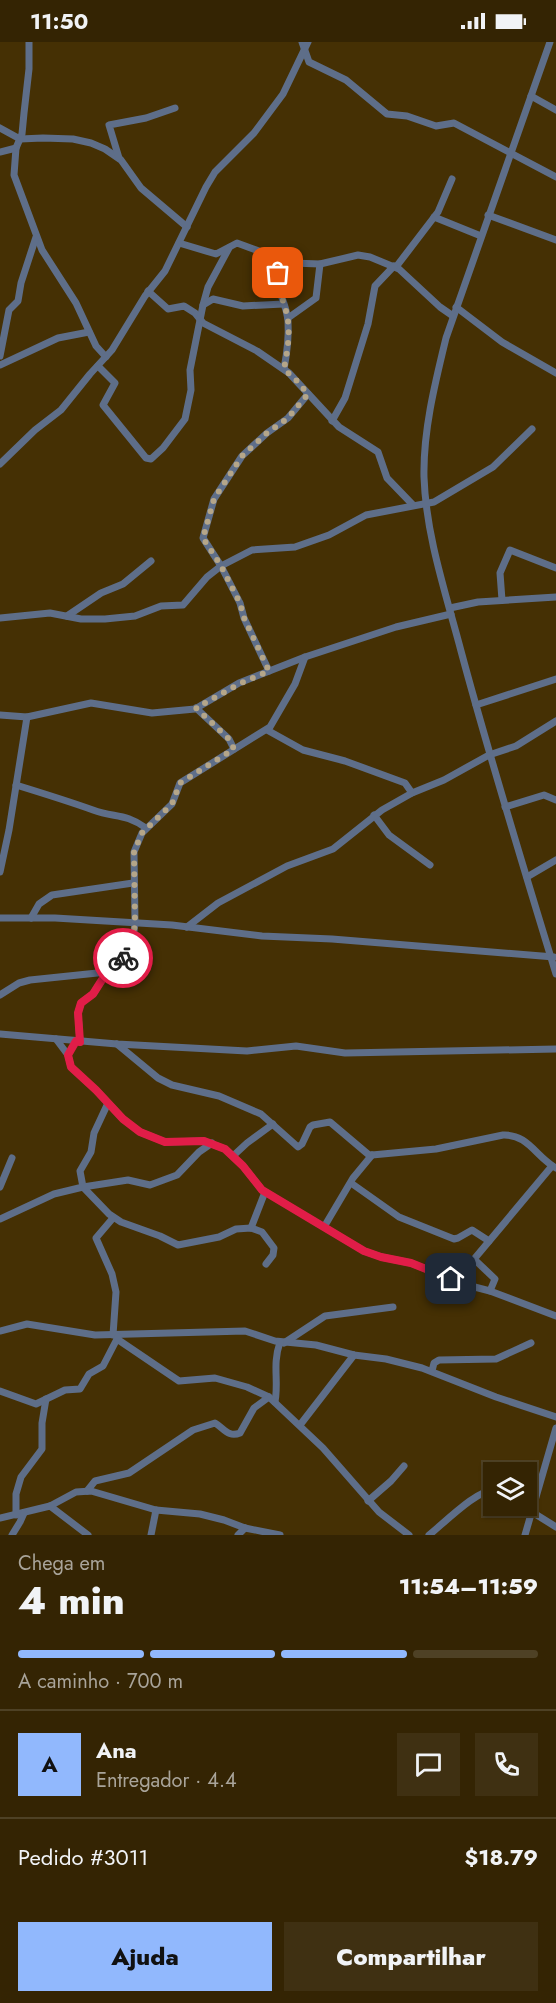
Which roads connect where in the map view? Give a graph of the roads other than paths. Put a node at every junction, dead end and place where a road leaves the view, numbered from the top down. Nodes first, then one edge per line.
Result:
1 (29, 42) edge
2 (308, 42) edge
3 (550, 42) edge
4 (303, 46) edge
5 (531, 96) junction
6 (175, 108) dead end
7 (556, 110) edge
8 (0, 128) edge
9 (20, 139) junction
10 (16, 148) junction
11 (0, 152) edge
12 (511, 152) junction
13 (121, 160) junction
14 (556, 177) edge
15 (453, 179) dead end
16 (488, 215) junction
17 (434, 217) junction
18 (187, 227) junction
19 (481, 236) junction
20 (36, 237) junction
21 (556, 240) edge
22 (179, 243) junction
23 (231, 246) junction
24 (282, 260) junction
25 (320, 264) junction
26 (395, 267) junction
27 (208, 286) junction
28 (148, 291) junction
29 (213, 299) junction
30 (283, 304) junction
31 (203, 305) junction
32 (456, 308) junction
33 (453, 316) junction
34 (288, 318) junction
35 (200, 321) junction
36 (89, 332) junction
37 (0, 356) edge
38 (106, 357) junction
39 (0, 365) edge
40 (98, 366) junction
41 (284, 369) junction
42 (556, 373) edge
43 (308, 394) junction
44 (332, 420) junction
45 (532, 429) dead end
46 (0, 464) edge
47 (426, 503) junction
48 (413, 505) junction
49 (151, 561) dead end
50 (221, 566) junction
51 (556, 568) edge
52 (556, 597) edge
53 (502, 600) junction
54 (450, 611) junction
55 (67, 616) junction
56 (0, 618) edge
57 (305, 657) junction
58 (269, 671) junction
59 (556, 678) edge
60 (476, 705) junction
61 (196, 708) junction
62 (0, 715) edge
63 (27, 717) junction
64 (556, 721) edge
65 (267, 730) junction
66 (234, 749) junction
67 (489, 755) junction
68 (16, 785) junction
69 (412, 793) junction
70 (556, 800) edge
71 (505, 807) junction
72 (374, 815) junction
73 (146, 828) junction
74 (556, 860) edge
75 (430, 865) dead end
76 (0, 872) edge
77 (527, 878) junction
78 (133, 883) junction
79 (0, 918) edge
80 (31, 918) junction
81 (135, 923) junction
82 (187, 927) junction
83 (553, 957) edge
84 (107, 972) junction
85 (556, 974) edge
86 (0, 994) edge
87 (0, 1034) edge
88 (57, 1039) junction
89 (78, 1041) junction
90 (117, 1044) junction
91 (556, 1049) edge
92 (68, 1055) junction
93 (108, 1103) junction
94 (273, 1124) junction
95 (212, 1143) junction
96 (372, 1155) junction
97 (233, 1156) junction
98 (12, 1158) dead end
99 (554, 1167) edge
100 (351, 1183) junction
101 (0, 1187) edge
102 (83, 1187) junction
103 (265, 1192) junction
104 (113, 1218) junction
105 (0, 1219) edge
106 (324, 1227) junction
107 (250, 1228) junction
108 (489, 1241) junction
109 (266, 1264) dead end
110 (490, 1291) junction
111 (393, 1307) dead end
112 (556, 1316) edge
113 (0, 1331) edge
114 (117, 1336) junction
115 (282, 1342) junction
116 (531, 1343) dead end
117 (354, 1355) junction
118 (432, 1371) junction
119 (0, 1392) edge
120 (46, 1399) junction
121 (272, 1400) junction
122 (556, 1417) edge
123 (300, 1425) junction
124 (556, 1428) edge
125 (404, 1466) dead end
126 (87, 1491) junction
127 (483, 1492) edge
128 (537, 1492) edge
129 (368, 1501) junction
130 (50, 1506) junction
131 (156, 1510) junction
132 (537, 1513) edge
133 (20, 1514) junction
134 (530, 1516) edge
135 (0, 1518) edge
136 (556, 1527) edge
137 (245, 1528) junction
138 (81, 1532) edge
139 (12, 1535) edge
140 (88, 1535) edge
141 (151, 1535) edge
142 (238, 1535) edge
143 (280, 1535) edge
144 (409, 1535) edge
145 (429, 1535) edge
146 (525, 1535) edge

1 - 9 street
2 - 4 street
3 - 5 street
4 - 12 street
4 - 18 street
5 - 7 street
5 - 12 street
6 - 13 street
8 - 9 street
9 - 10 street
9 - 13 street
10 - 11 street
10 - 20 street
12 - 14 street
12 - 16 street
13 - 18 street
15 - 17 street
16 - 19 street
16 - 21 street
17 - 19 street
17 - 26 street
18 - 22 street
19 - 32 street
20 - 36 street
20 - 37 street
22 - 23 street
22 - 28 street
23 - 24 street
23 - 27 street
24 - 25 street
24 - 30 street
25 - 26 street
25 - 34 street
26 - 33 street
26 - 44 street
27 - 29 street
27 - 31 street
28 - 35 street
28 - 38 street
29 - 30 street
29 - 31 street
30 - 34 street
31 - 35 street
32 - 33 street
32 - 42 street
33 - 47 street
34 - 41 street
35 - 40 street
35 - 41 street
36 - 38 street
36 - 39 street
38 - 40 street
40 - 46 street
41 - 43 street
43 - 44 street
43 - 50 street
44 - 48 street
45 - 47 street
47 - 48 street
47 - 54 street
48 - 50 street
49 - 55 street
50 - 55 street
50 - 58 street
51 - 53 street
52 - 53 street
53 - 54 street
54 - 57 street
54 - 60 street
55 - 56 street
57 - 58 street
57 - 65 street
58 - 61 street
59 - 60 street
60 - 67 street
61 - 63 street
61 - 66 street
62 - 63 street
63 - 68 street
64 - 67 street
65 - 66 street
65 - 69 street
66 - 73 street
67 - 69 street
67 - 71 street
68 - 73 street
68 - 76 street
69 - 72 street
70 - 71 street
71 - 77 street
72 - 75 street
72 - 82 street
73 - 78 street
74 - 77 street
77 - 83 street
78 - 80 street
78 - 81 street
79 - 80 street
80 - 81 street
81 - 82 street
81 - 84 street
82 - 83 street
83 - 85 street
84 - 86 street
84 - 89 street
87 - 88 street
88 - 89 street
88 - 92 street
89 - 90 street
89 - 92 street
90 - 91 street
90 - 94 street
92 - 93 street
93 - 95 street
93 - 102 street
94 - 96 street
94 - 97 street
95 - 97 street
95 - 102 street
96 - 99 street
96 - 100 street
97 - 103 street
98 - 101 street
99 - 108 street
100 - 106 street
100 - 108 street
102 - 104 street
102 - 105 street
103 - 106 street
103 - 107 street
104 - 107 street
104 - 114 street
106 - 110 street
107 - 109 street
108 - 110 street
110 - 112 street
111 - 115 street
113 - 114 street
114 - 115 street
114 - 120 street
114 - 121 street
115 - 117 street
115 - 121 street
116 - 118 street
117 - 118 street
117 - 123 street
118 - 122 street
119 - 120 street
120 - 133 street
121 - 123 street
121 - 126 street
123 - 129 street
124 - 128 street
125 - 129 street
126 - 130 street
126 - 131 street
127 - 145 street
129 - 144 street
130 - 133 street
130 - 138 street
131 - 137 street
131 - 141 street
132 - 136 street
133 - 135 street
133 - 139 street
134 - 146 street
137 - 142 street
137 - 143 street
138 - 140 street

